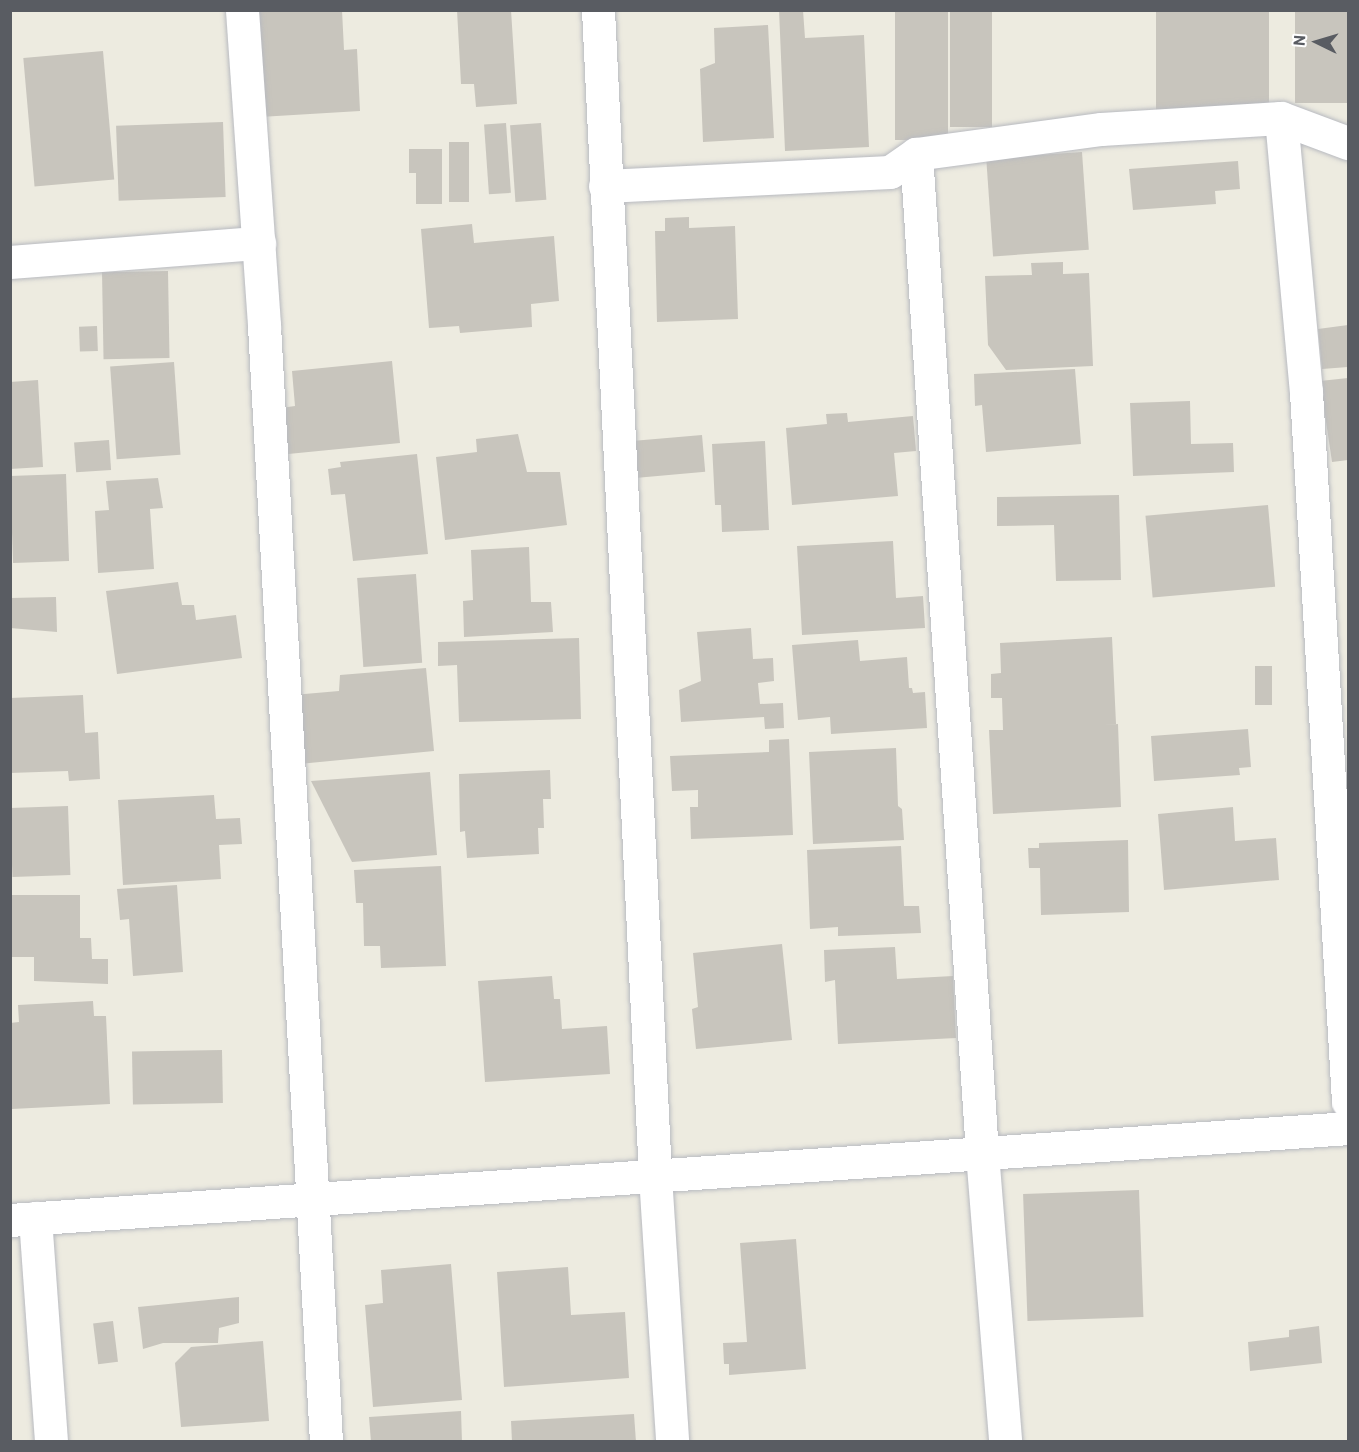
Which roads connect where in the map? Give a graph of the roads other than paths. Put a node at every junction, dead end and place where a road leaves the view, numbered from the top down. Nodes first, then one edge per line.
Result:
1 (242, 10) edge
2 (598, 10) edge
3 (1281, 118) junction
4 (1348, 143) edge
5 (916, 154) junction
6 (605, 186) junction
7 (259, 243) junction
8 (10, 262) edge
9 (1348, 1102) edge
10 (1348, 1128) edge
11 (982, 1154) junction
12 (655, 1176) junction
13 (311, 1198) junction
14 (23, 1219) edge
15 (51, 1442) edge
16 (326, 1442) edge
17 (672, 1442) edge
18 (1005, 1442) edge

1 - 7 street
2 - 6 street
3 - 4 street
3 - 5 street
3 - 9 street
5 - 6 street
5 - 11 street
6 - 12 street
7 - 8 street
7 - 13 street
10 - 11 street
11 - 12 street
11 - 18 street
12 - 13 street
12 - 17 street
13 - 14 street
13 - 16 street
14 - 15 street

